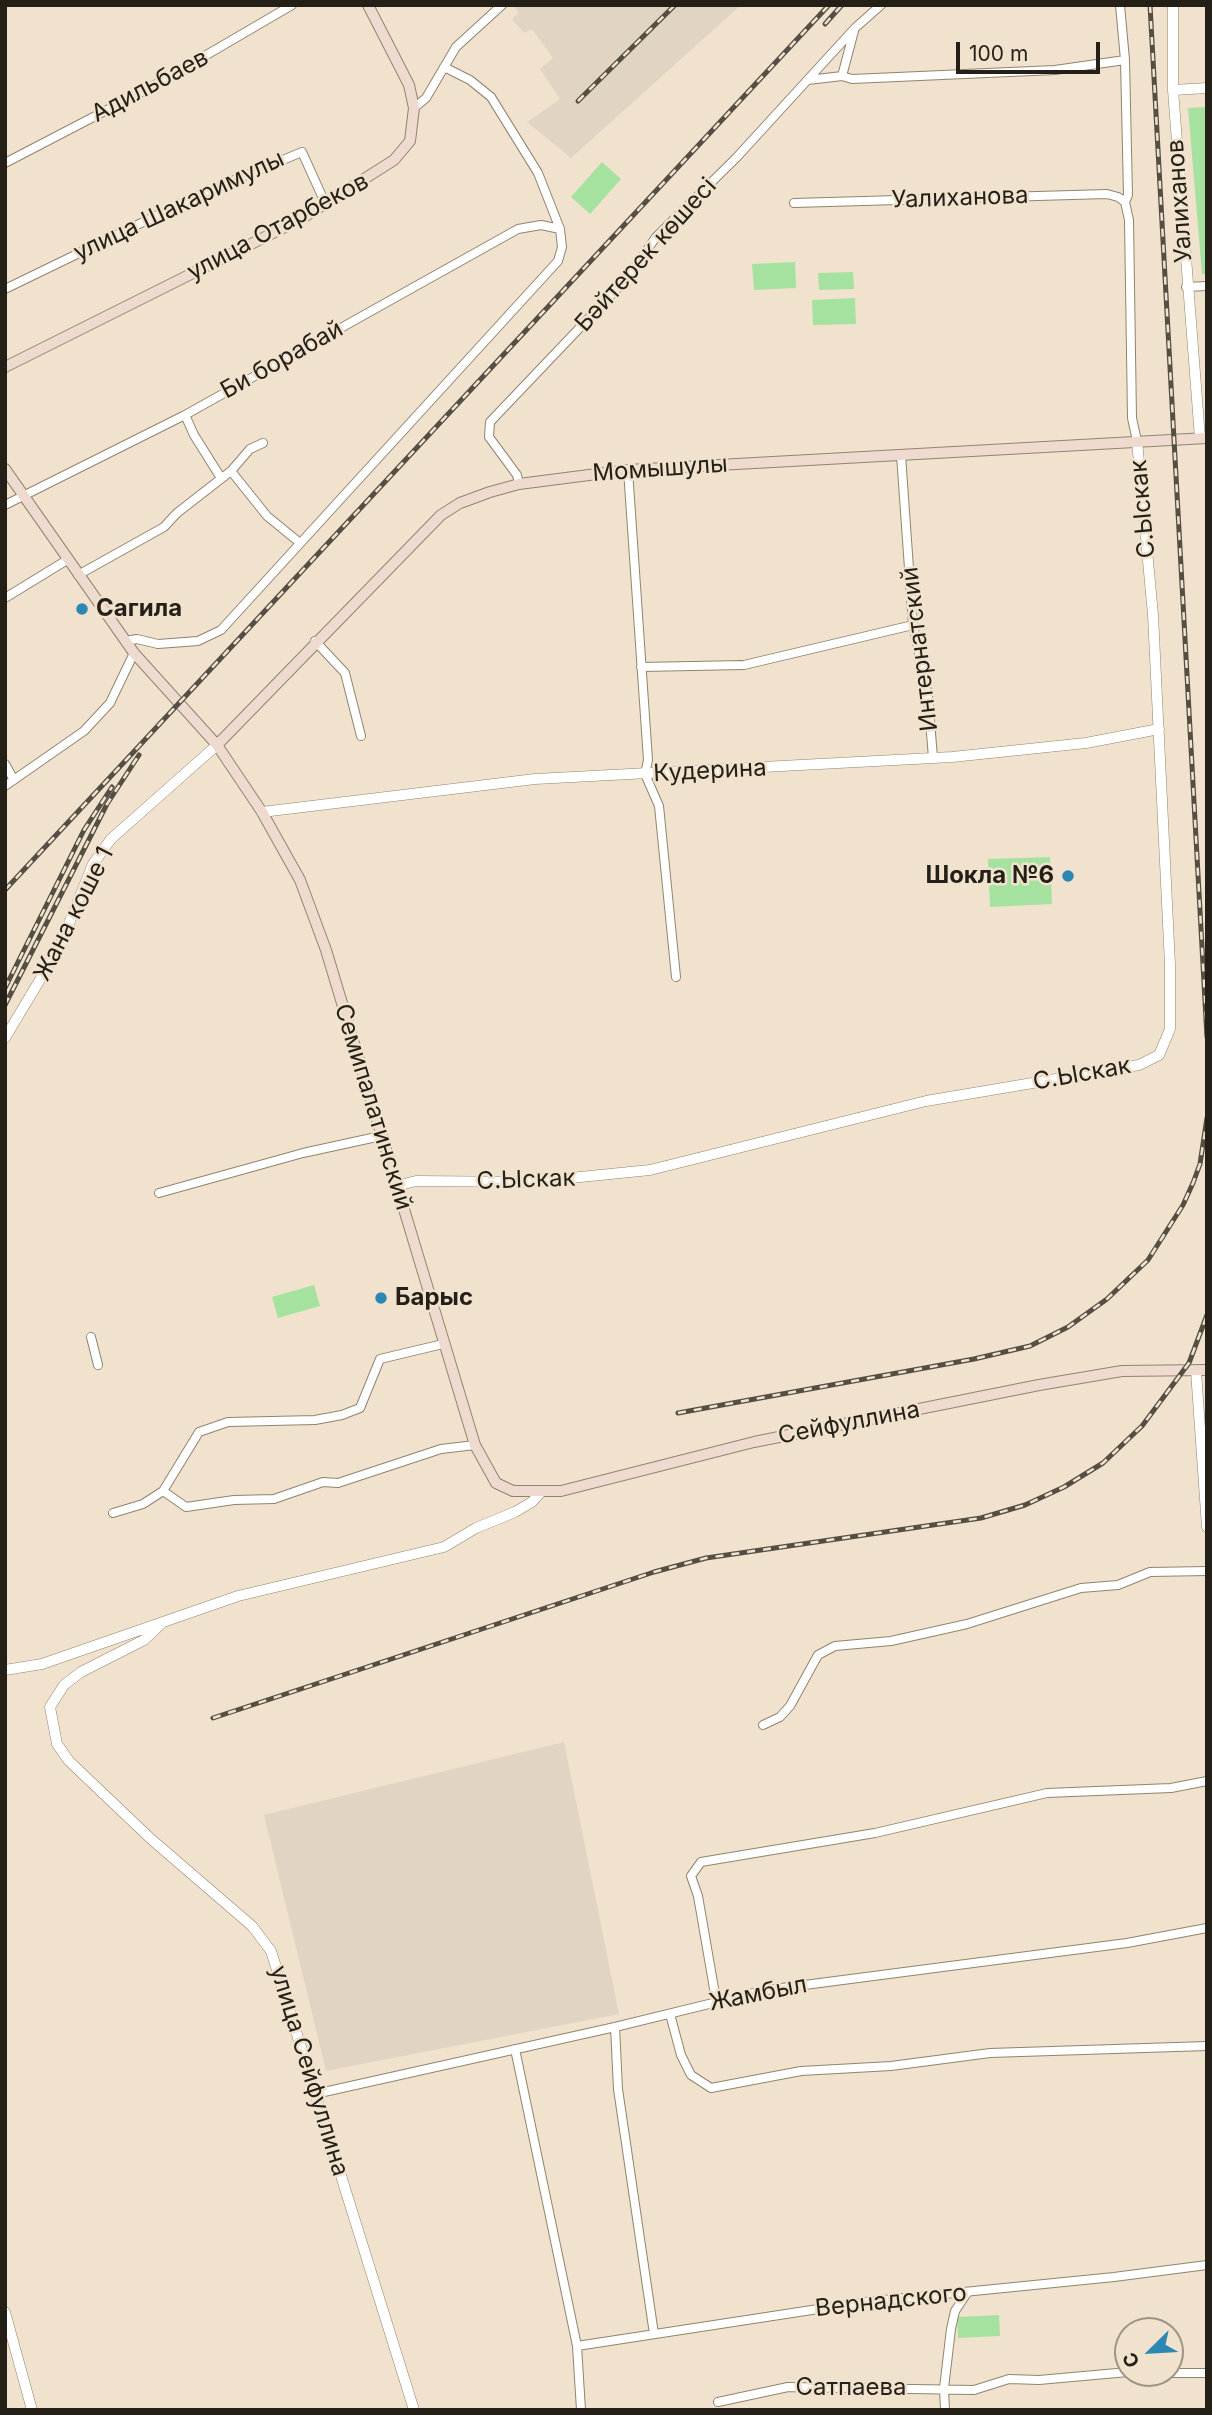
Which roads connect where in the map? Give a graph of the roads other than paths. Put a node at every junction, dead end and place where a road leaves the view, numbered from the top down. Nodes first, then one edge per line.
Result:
1 (292, 5) edge
2 (368, 5) edge
3 (502, 5) edge
4 (881, 5) edge
5 (1119, 5) edge
6 (1173, 5) edge
7 (855, 28) junction
8 (1125, 60) junction
9 (444, 67) junction
10 (842, 76) junction
11 (808, 80) junction
12 (1207, 88) edge
13 (1173, 90) junction
14 (414, 108) junction
15 (5, 163) edge
16 (1125, 202) junction
17 (794, 203) dead end
18 (326, 205) junction
19 (560, 229) junction
20 (1207, 286) edge
21 (1186, 287) junction
22 (5, 289) edge
23 (5, 367) edge
24 (185, 415) junction
25 (1204, 438) edge
26 (1137, 441) junction
27 (263, 443) dead end
28 (901, 455) junction
29 (5, 469) edge
30 (628, 470) junction
31 (231, 471) junction
32 (221, 478) junction
33 (519, 484) junction
34 (23, 496) junction
35 (5, 505) edge
36 (300, 544) junction
37 (67, 560) junction
38 (78, 575) junction
39 (5, 598) edge
40 (913, 625) junction
41 (125, 641) junction
42 (314, 641) junction
43 (134, 653) junction
44 (641, 667) junction
45 (1158, 729) junction
46 (361, 736) dead end
47 (217, 745) junction
48 (933, 758) junction
49 (5, 764) edge
50 (645, 774) junction
51 (14, 780) junction
52 (5, 786) edge
53 (262, 812) junction
54 (676, 977) dead end
55 (5, 1038) edge
56 (381, 1136) junction
57 (396, 1186) junction
58 (159, 1193) dead end
59 (91, 1336) dead end
60 (443, 1343) junction
61 (98, 1365) dead end
62 (1201, 1371) edge
63 (475, 1445) junction
64 (496, 1483) joint
65 (163, 1491) junction
66 (540, 1493) junction
67 (113, 1513) dead end
68 (1207, 1527) edge
69 (1207, 1571) edge
70 (163, 1622) junction
71 (5, 1670) edge
72 (763, 1725) dead end
73 (1207, 1781) edge
74 (1207, 1928) edge
75 (716, 2000) junction
76 (670, 2014) junction
77 (615, 2027) junction
78 (1207, 2046) edge
79 (515, 2049) junction
80 (315, 2094) junction
81 (1207, 2264) edge
82 (967, 2293) junction
83 (5, 2312) edge
84 (654, 2334) junction
85 (577, 2346) junction
86 (1114, 2373) edge
87 (1184, 2373) edge
88 (1207, 2373) edge
89 (944, 2388) junction
90 (718, 2402) dead end
91 (33, 2410) edge
92 (414, 2410) edge
93 (581, 2410) edge
94 (945, 2410) edge

1 - 15 street, Адильбаев
2 - 14 main road, улица Отарбеков
3 - 9 street
4 - 7 street, Бәйтерек көшесі
5 - 8 street
6 - 13 street, Уалиханов
7 - 10 street
7 - 11 street, Бәйтерек көшесі
8 - 10 street
8 - 16 street
9 - 14 street
9 - 19 street
10 - 11 street
11 - 33 street, Бәйтерек көшесі
12 - 13 street
13 - 21 street, Уалиханов
14 - 18 main road, улица Отарбеков
16 - 17 street, Уалиханова
16 - 26 street
18 - 22 street, улица Шакаримулы
18 - 23 main road, улица Отарбеков
19 - 24 street, Би борабай
19 - 36 street
20 - 21 street
21 - 25 street, Уалиханов
24 - 32 street
24 - 34 street, Би борабай
25 - 26 main road, Момышулы
26 - 28 main road, Момышулы
26 - 45 street, С.Ыскак
27 - 31 street
28 - 30 main road, Момышулы
28 - 40 street, Интернатский
29 - 34 main road, Семипалатинский
30 - 33 main road, Момышулы
30 - 44 street
31 - 32 street
31 - 36 street
32 - 38 street
33 - 42 main road, Момышулы
34 - 35 street, Би борабай
34 - 37 main road, Семипалатинский
36 - 41 street
37 - 38 main road, Семипалатинский
37 - 39 street
38 - 41 main road, Семипалатинский
40 - 44 street
40 - 48 street, Интернатский
41 - 43 main road, Семипалатинский
42 - 46 street
42 - 47 main road, Момышулы
43 - 47 main road, Семипалатинский
43 - 51 street
44 - 50 street
45 - 48 street, Кудерина
45 - 57 street, С.Ыскак
47 - 53 main road, Семипалатинский
47 - 55 street, Жана коше 1
48 - 50 street, Кудерина
49 - 51 street
50 - 53 street, Кудерина
50 - 54 street
51 - 52 street
53 - 56 main road, Семипалатинский
56 - 57 main road, Семипалатинский
56 - 58 street
57 - 60 main road, Семипалатинский
59 - 61 street
60 - 63 main road, Семипалатинский
60 - 65 street
62 - 66 main road, Сейфуллина
62 - 68 street
63 - 64 main road, Семипалатинский
63 - 65 street
64 - 66 main road, Сейфуллина
65 - 67 street
66 - 70 street, улица Сейфуллина
69 - 72 street
70 - 71 street, улица Сейфуллина
70 - 80 street, улица Сейфуллина
73 - 75 street
74 - 75 street, Жамбыл
75 - 76 street, Жамбыл
76 - 77 street, Жамбыл
76 - 78 street
77 - 79 street, Жамбыл
77 - 84 street
79 - 80 street, Жамбыл
79 - 85 street
80 - 92 street, улица Сейфуллина
81 - 82 street, Вернадского
82 - 84 street, Вернадского
82 - 89 street
83 - 91 street
84 - 85 street, Вернадского
85 - 93 street
86 - 89 street, Сатпаева
87 - 88 street
89 - 90 street, Сатпаева
89 - 94 street

